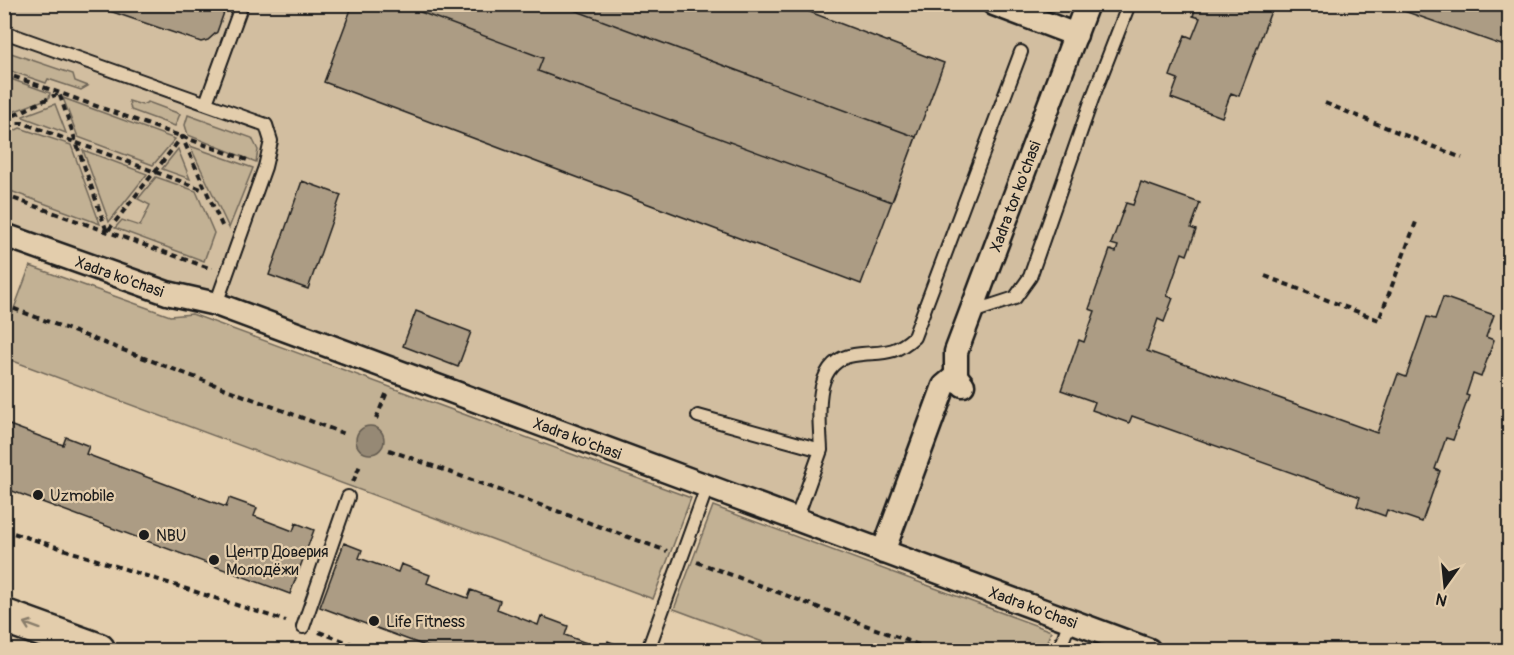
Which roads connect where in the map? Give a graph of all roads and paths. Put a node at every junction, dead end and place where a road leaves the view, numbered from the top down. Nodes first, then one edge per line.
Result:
1 (242, 4) edge
2 (994, 4) edge
3 (1087, 4) edge
4 (1129, 4) edge
5 (4, 32) edge
6 (1076, 35) junction
7 (1020, 52) dead end
8 (4, 73) edge
9 (58, 93) junction
10 (206, 103) junction
11 (1325, 104) dead end
12 (6, 121) edge
13 (4, 130) edge
14 (182, 137) junction
15 (75, 142) junction
16 (1462, 158) dead end
17 (264, 167) junction
18 (156, 170) junction
19 (205, 190) junction
20 (4, 195) edge
21 (1416, 222) dead end
22 (107, 232) junction
23 (4, 235) edge
24 (235, 252) junction
25 (227, 275) junction
26 (1265, 276) dead end
27 (216, 304) junction
28 (4, 305) edge
29 (970, 312) junction
30 (396, 371) junction
31 (698, 416) dead end
32 (376, 419) dead end
33 (345, 434) dead end
34 (389, 450) dead end
35 (821, 450) junction
36 (707, 487) junction
37 (348, 497) dead end
38 (796, 520) junction
39 (4, 530) edge
40 (883, 552) junction
41 (681, 556) junction
42 (4, 615) edge
43 (1070, 621) junction
44 (303, 627) junction
45 (99, 651) edge
46 (368, 651) edge
47 (648, 651) edge
48 (932, 651) edge
49 (1059, 651) edge
50 (1149, 651) edge

1 - 10 lane
2 - 6 street
3 - 6 street, Xadra tor ko'chasi
4 - 29 lane
5 - 10 lane
6 - 29 street, Xadra tor ko'chasi
7 - 35 lane
8 - 9 path
9 - 12 path
9 - 14 path
9 - 15 path
10 - 17 lane
11 - 16 path
12 - 13 path
12 - 15 path
14 - 17 path
14 - 18 path
14 - 19 path
15 - 18 path
15 - 22 path
17 - 24 lane
18 - 19 path
18 - 22 path
19 - 24 path
20 - 22 path
21 - 26 path
22 - 25 path
23 - 27 street, Xadra ko'chasi
24 - 25 lane
25 - 27 lane
27 - 30 street, Xadra ko'chasi
28 - 33 path
29 - 40 street, Xadra tor ko'chasi
30 - 32 path
30 - 36 street, Xadra ko'chasi
31 - 35 lane
34 - 41 path
35 - 38 lane
36 - 38 street, Xadra ko'chasi
36 - 41 lane
37 - 44 lane
38 - 40 street, Xadra ko'chasi
39 - 44 path
40 - 43 street, Xadra ko'chasi
41 - 47 lane
41 - 48 path
45 -> 42 main road
43 - 49 lane
43 - 50 street, Xadra ko'chasi
44 - 46 path

